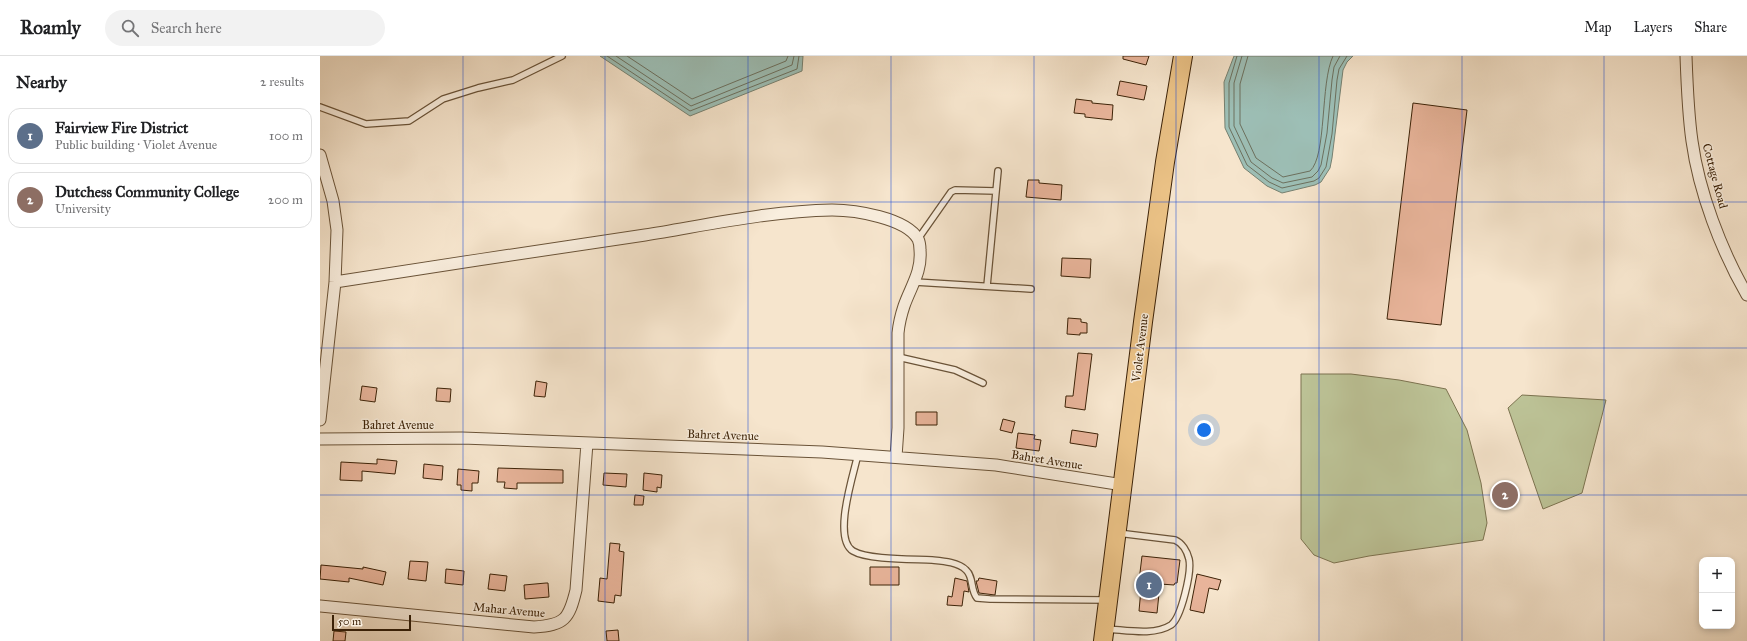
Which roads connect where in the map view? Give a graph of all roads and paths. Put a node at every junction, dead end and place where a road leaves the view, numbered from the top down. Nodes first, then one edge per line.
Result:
1 (562, 56) edge
2 (1183, 56) edge
3 (1686, 56) edge
4 (320, 106) edge
5 (320, 155) edge
6 (998, 171) dead end
7 (996, 191) junction
8 (918, 239) junction
9 (334, 282) junction
10 (915, 282) junction
11 (987, 286) junction
12 (1032, 289) dead end
13 (1747, 295) edge
14 (898, 357) junction
15 (983, 382) dead end
16 (320, 420) edge
17 (320, 439) edge
18 (588, 443) junction
19 (858, 454) junction
20 (896, 457) junction
21 (1123, 485) junction
22 (1117, 532) junction
23 (1108, 600) junction
24 (320, 606) edge
25 (1104, 635) edge

1 - 4 lane
2 - 21 main road, Violet Avenue
3 - 13 street, Cottage Road
5 - 9 street
6 - 7 lane
7 - 8 lane
7 - 11 lane
8 - 9 street
8 - 10 street
9 - 16 street
10 - 11 lane
10 - 14 street
11 - 12 lane
14 - 15 lane
14 - 20 street
17 - 18 street, Bahret Avenue
18 - 19 street, Bahret Avenue
18 - 24 street, Mahar Avenue
19 - 20 street, Bahret Avenue
19 - 23 lane
20 - 21 street, Bahret Avenue
21 - 22 main road, Violet Avenue
22 - 23 main road, Violet Avenue
22 - 25 lane
23 - 25 main road, Violet Avenue

